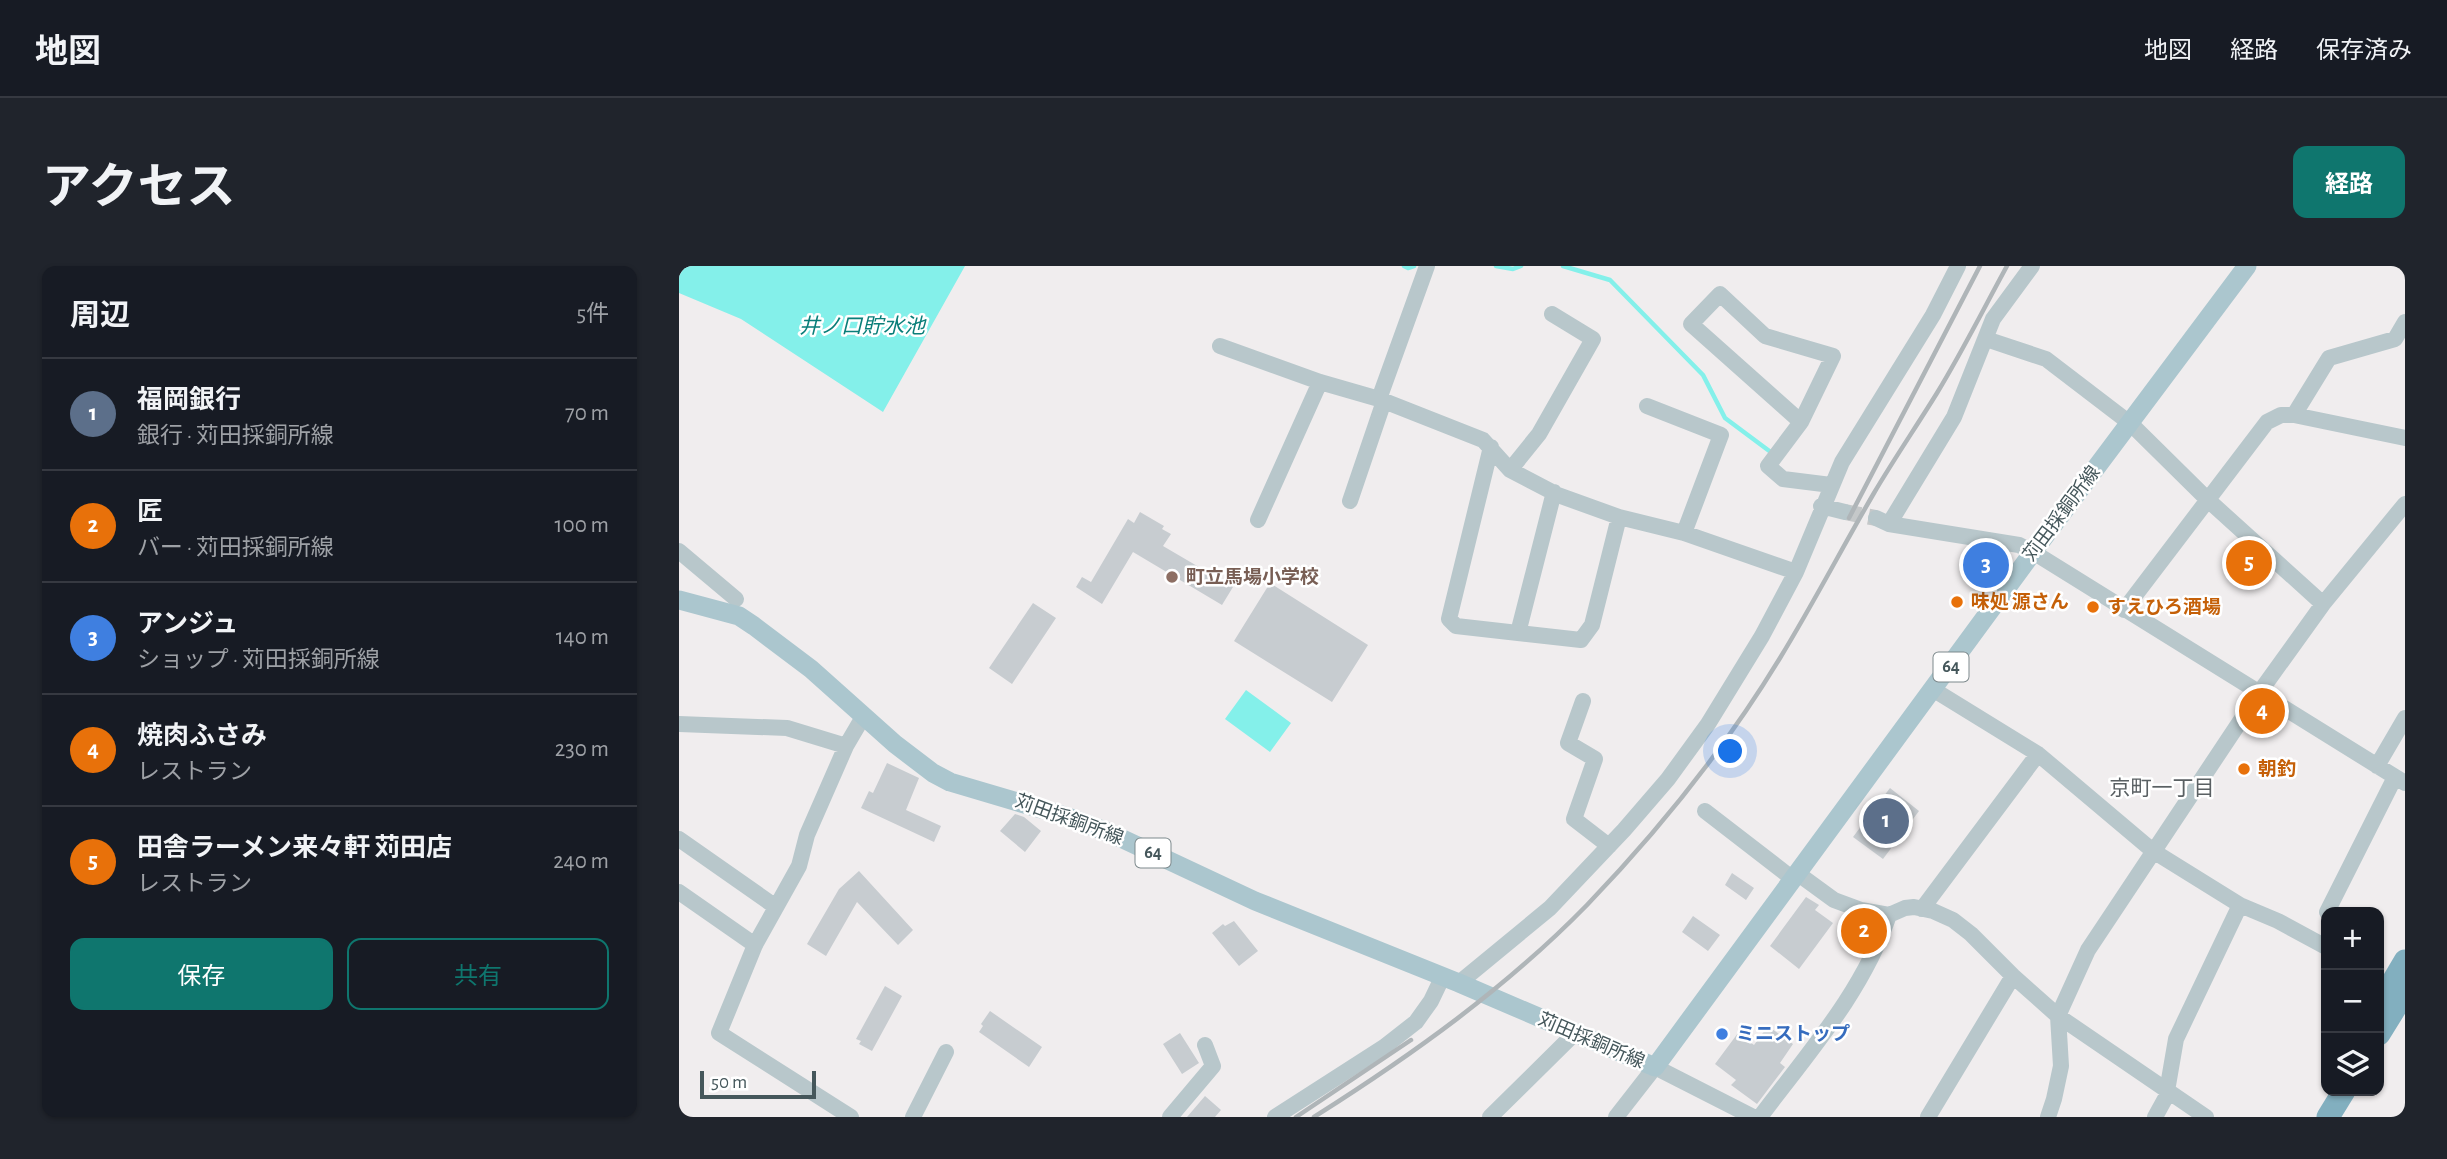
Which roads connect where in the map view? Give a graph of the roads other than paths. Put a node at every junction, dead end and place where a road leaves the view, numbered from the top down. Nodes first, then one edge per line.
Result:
1 (1427, 266) edge
2 (1958, 266) edge
3 (2032, 266) edge
4 (2247, 266) edge
5 (1552, 314) dead end
6 (2405, 322) edge
7 (1986, 339) junction
8 (1220, 346) dead end
9 (1320, 382) junction
10 (1381, 400) junction
11 (1647, 406) dead end
12 (2294, 415) junction
13 (1801, 422) junction
14 (2131, 424) junction
15 (2405, 438) edge
16 (1491, 447) junction
17 (1510, 470) junction
18 (1831, 485) junction
19 (1554, 492) junction
20 (2209, 500) junction
21 (1350, 501) dead end
22 (2405, 504) edge
23 (1822, 506) junction
24 (1845, 512) tunnel mouth
25 (1619, 517) junction
26 (1258, 520) dead end
27 (1684, 533) junction
28 (679, 551) edge
29 (2033, 552) junction
30 (1795, 572) junction
31 (736, 599) dead end
32 (679, 600) edge
33 (2323, 604) junction
34 (2124, 610) junction
35 (1518, 633) junction
36 (1934, 690) junction
37 (2259, 694) junction
38 (1583, 701) dead end
39 (863, 717) junction
40 (2405, 718) edge
41 (679, 724) edge
42 (846, 746) junction
43 (2038, 754) junction
44 (2377, 766) junction
45 (2400, 780) edge
46 (1705, 811) dead end
47 (679, 839) edge
48 (1609, 846) junction
49 (2153, 851) junction
50 (1795, 876) junction
51 (679, 891) edge
52 (2241, 905) junction
53 (776, 907) junction
54 (2330, 907) edge
55 (1922, 909) junction
56 (1889, 915) junction
57 (2320, 944) edge
58 (755, 945) junction
59 (2405, 961) edge
60 (2013, 976) junction
61 (1451, 980) junction
62 (2394, 991) edge
63 (2058, 1016) junction
64 (2379, 1033) edge
65 (1574, 1034) junction
66 (1205, 1045) dead end
67 (946, 1052) dead end
68 (1655, 1068) junction
69 (2168, 1088) junction
70 (2324, 1096) edge
71 (2341, 1096) edge
72 (852, 1117) edge
73 (913, 1117) edge
74 (1170, 1117) edge
75 (1275, 1117) edge
76 (1490, 1117) edge
77 (1616, 1117) edge
78 (1753, 1117) edge
79 (1761, 1117) edge
80 (1928, 1117) edge
81 (2048, 1117) edge
82 (2155, 1117) edge
83 (2206, 1117) edge
84 (2311, 1117) edge
85 (2327, 1117) edge

1 - 10 street
2 - 18 street
3 - 7 street
4 - 14 main road, 苅田採銅所線 / 64
5 - 17 street
6 - 12 street
7 - 14 street
7 - 29 street
8 - 9 street
9 - 10 street
9 - 26 street
10 - 16 street
10 - 21 street
11 - 27 street
12 - 15 street
12 - 20 street
13 - 13 street
13 - 18 street
14 - 20 street
14 - 29 main road, 苅田採銅所線 / 64
16 - 17 street
16 - 35 street
17 - 19 street
18 - 23 street
19 - 25 street
19 - 35 street
20 - 33 street
20 - 34 street
22 - 33 street
23 - 24 street
23 - 30 street
25 - 27 street
25 - 35 street
27 - 30 street
28 - 31 street
29 - 34 street
29 - 36 main road, 苅田採銅所線 / 64
30 - 48 street
32 - 39 main road, 苅田採銅所線 / 64
33 - 37 street
34 - 37 street
36 - 43 street
36 - 50 main road, 苅田採銅所線 / 64
37 - 44 street
37 - 49 street
38 - 48 street
39 - 42 street
39 - 61 main road, 苅田採銅所線 / 64
40 - 44 street
41 - 42 street
42 - 53 street
43 - 49 street
43 - 55 street
44 - 45 street
45 - 54 street
46 - 50 street
47 - 53 street
48 - 61 street
49 - 52 street
49 - 63 street
50 - 56 street
50 - 68 main road, 苅田採銅所線 / 64
51 - 58 street
52 - 57 street
52 - 69 street
53 - 58 street
55 - 56 street
55 - 60 street
56 - 79 street
58 - 72 street
59 - 62 highway
60 - 63 street
60 - 80 street
61 - 65 main road, 苅田採銅所線 / 64
61 - 75 street
62 - 64 highway
63 - 69 street
63 - 81 street
65 - 68 main road, 苅田採銅所線 / 64
65 - 76 street
66 - 74 street
67 - 73 street
68 - 77 street
68 - 78 street
69 - 82 street
69 - 83 street
70 - 84 highway
71 - 85 highway

